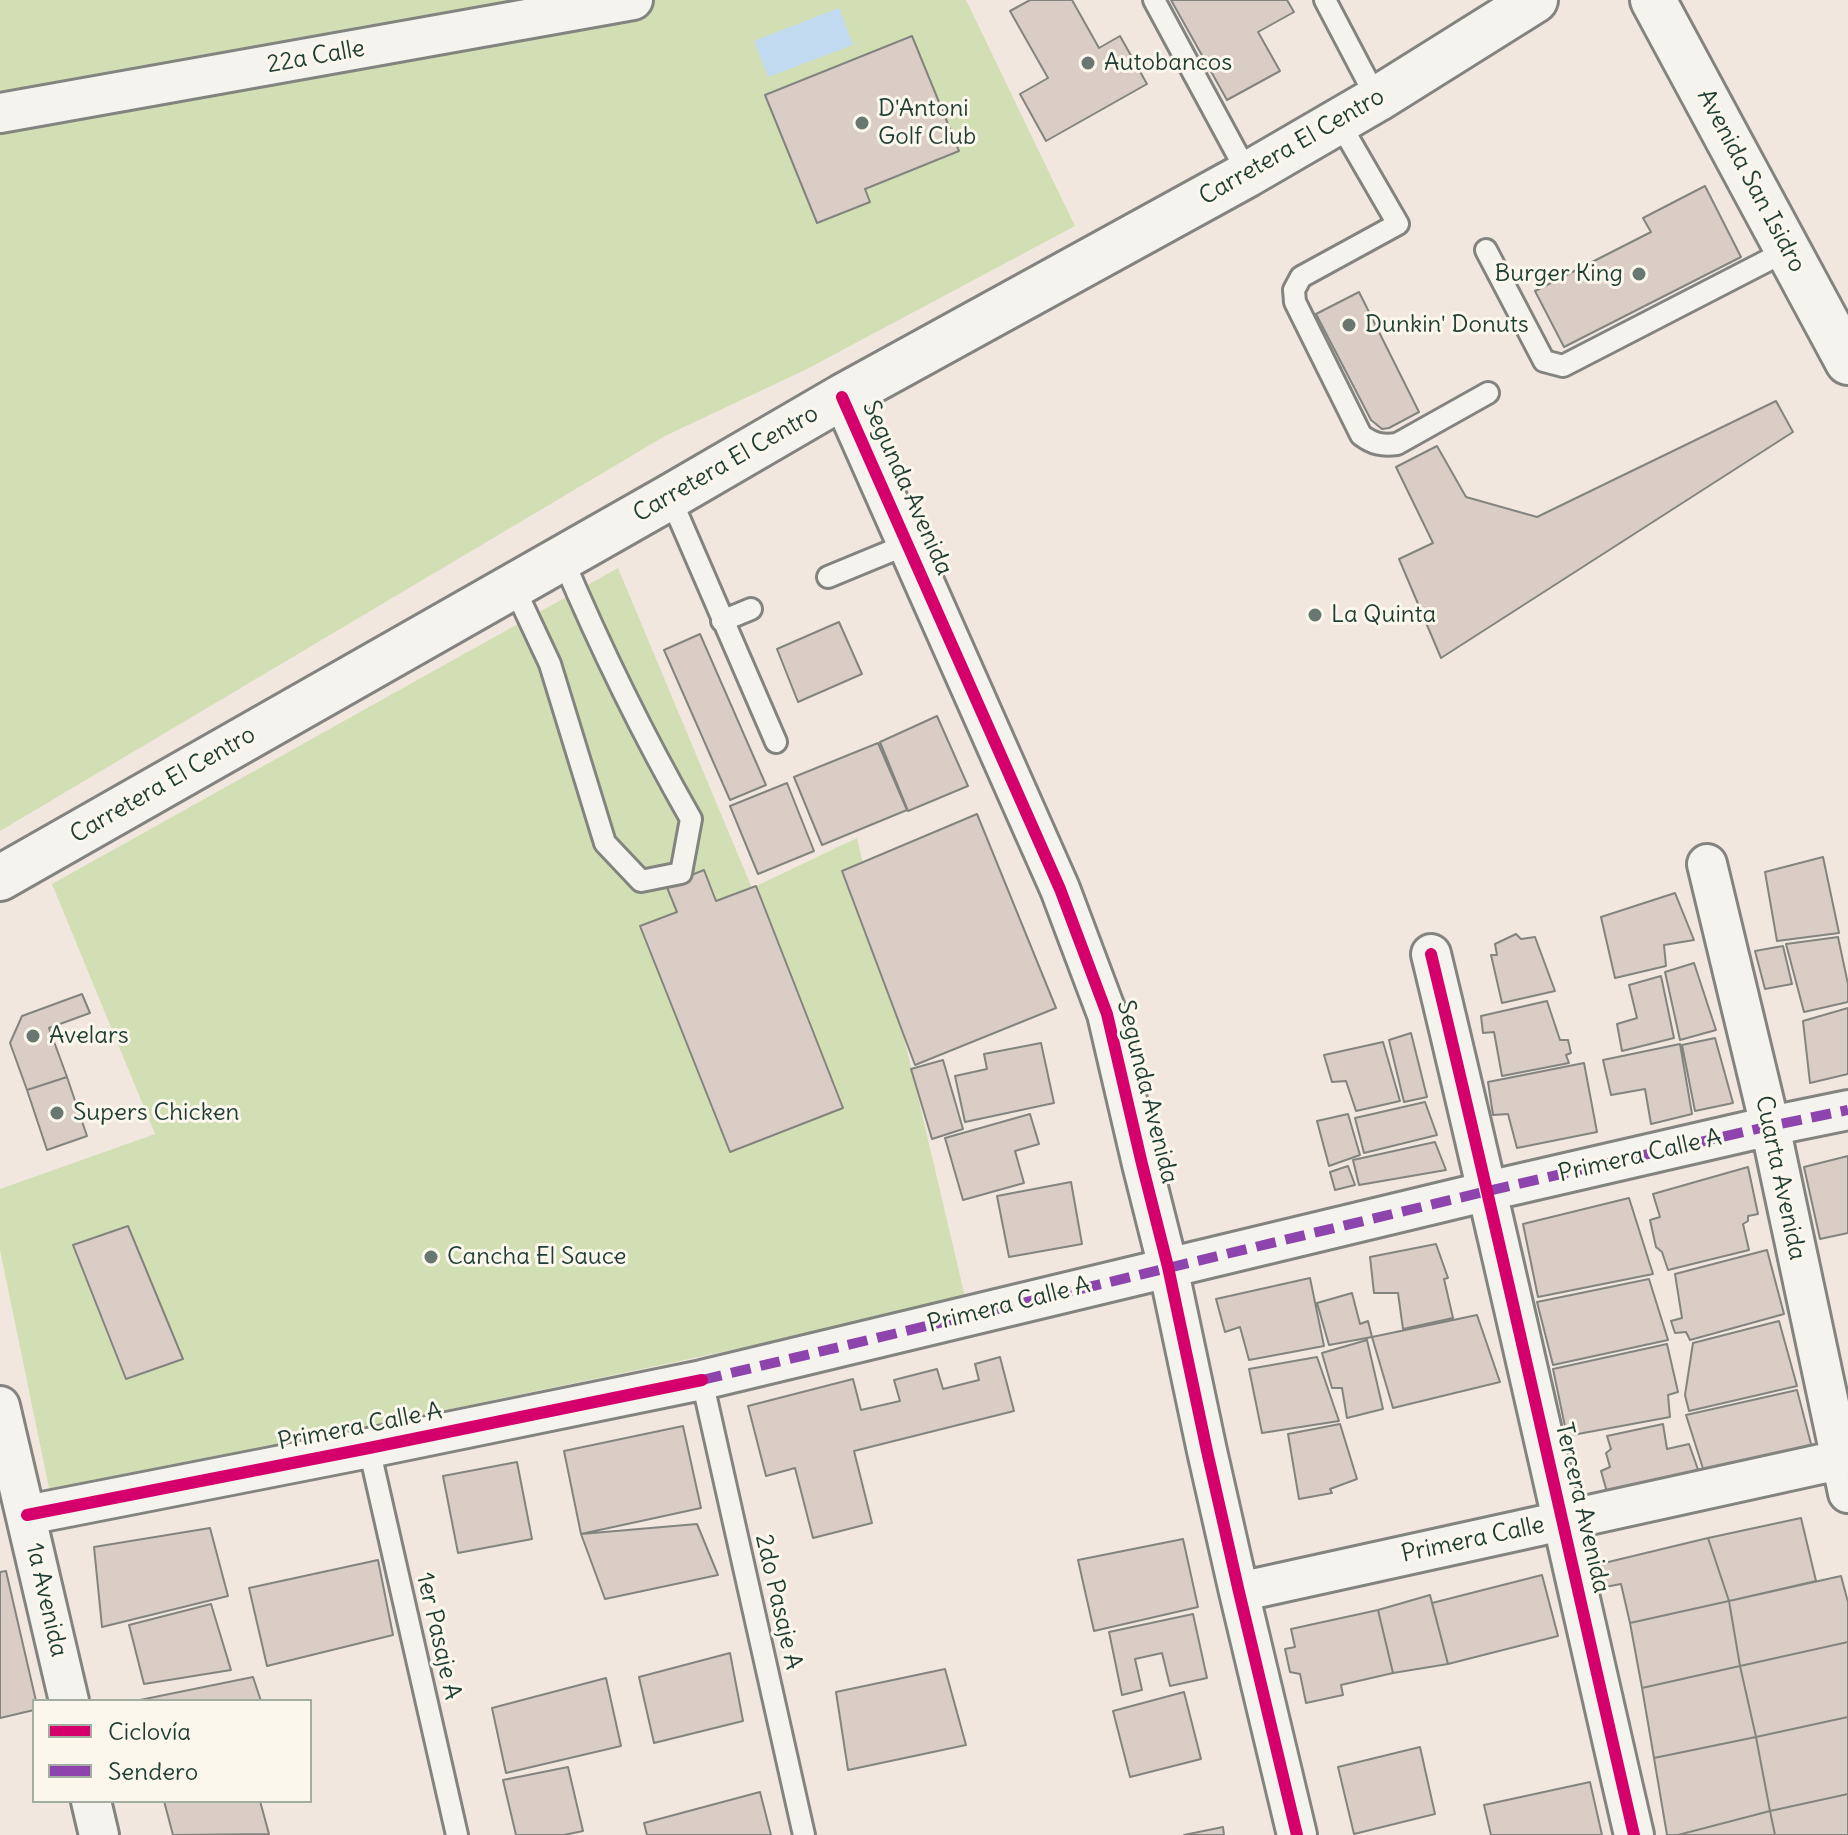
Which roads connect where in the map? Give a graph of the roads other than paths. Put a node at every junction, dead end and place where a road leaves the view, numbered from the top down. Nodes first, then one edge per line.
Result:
1 (633, 0) edge
2 (1154, 0) edge
3 (1325, 0) edge
4 (1535, 0) edge
5 (1653, 0) edge
6 (1377, 99) junction
7 (0, 113) edge
8 (1339, 122) junction
9 (1248, 174) junction
10 (1486, 250) dead end
11 (1788, 250) junction
12 (1848, 362) edge
13 (1488, 393) dead end
14 (842, 397) junction
15 (670, 497) junction
16 (908, 544) junction
17 (562, 557) junction
18 (828, 577) dead end
19 (513, 585) junction
20 (751, 609) dead end
21 (722, 621) junction
22 (776, 742) dead end
23 (1707, 864) dead end
24 (0, 878) edge
25 (1431, 954) dead end
26 (1848, 1110) edge
27 (1770, 1126) junction
28 (1488, 1191) junction
29 (1168, 1267) junction
30 (702, 1380) junction
31 (0, 1406) edge
32 (369, 1448) junction
33 (1846, 1470) edge
34 (27, 1515) junction
35 (1562, 1521) junction
36 (1239, 1592) junction
37 (69, 1699) edge
38 (91, 1803) edge
39 (99, 1835) edge
40 (457, 1835) edge
41 (804, 1835) edge
42 (1297, 1835) edge
43 (1634, 1835) edge

1 - 7 street, 22a Calle
2 - 9 lane
3 - 6 lane
4 - 6 main road, Carretera El Centro
5 - 11 main road, Avenida San Isidro
6 - 8 main road, Carretera El Centro
8 - 9 main road, Carretera El Centro
8 - 13 lane
9 - 14 main road, Carretera El Centro
10 - 11 lane
11 - 12 main road, Avenida San Isidro
14 - 15 main road, Carretera El Centro
14 - 16 street, Segunda Avenida
15 - 17 main road, Carretera El Centro
15 - 21 lane
16 - 18 lane
16 - 29 street, Segunda Avenida
17 - 19 main road, Carretera El Centro
17 - 19 lane
19 - 24 main road, Carretera El Centro
20 - 21 lane
21 - 22 lane
23 - 27 street, Cuarta Avenida
25 - 28 street, Tercera Avenida
26 - 27 street, Primera Calle A
27 - 28 street, Primera Calle A
27 - 33 street, Cuarta Avenida
28 - 29 street, Primera Calle A
28 - 35 street, Tercera Avenida
29 - 30 street, Primera Calle A
29 - 36 street, Segunda Avenida
30 - 32 street, Primera Calle A
30 - 41 lane, 2do Pasaje A
31 - 34 street, 1a Avenida
32 - 34 street, Primera Calle A
32 - 40 lane, 1er Pasaje A
33 - 35 street, Primera Calle
34 - 37 street, 1a Avenida
35 - 36 street, Primera Calle
35 - 43 street, Tercera Avenida
36 - 42 street, Segunda Avenida
38 - 39 street

